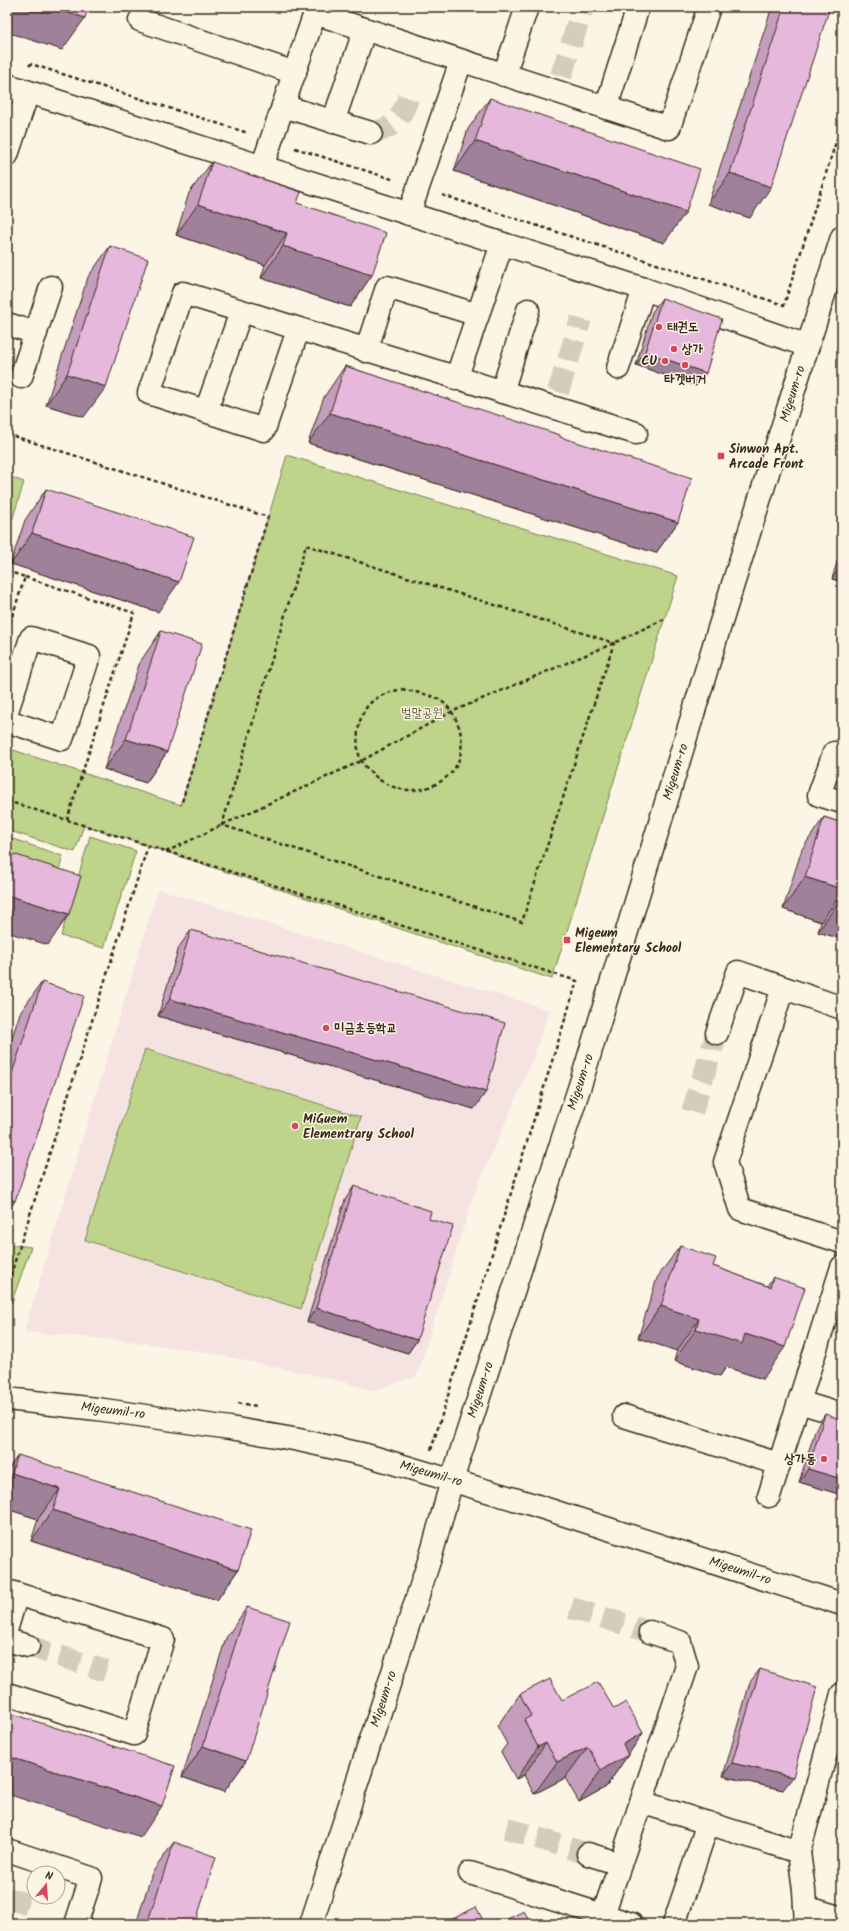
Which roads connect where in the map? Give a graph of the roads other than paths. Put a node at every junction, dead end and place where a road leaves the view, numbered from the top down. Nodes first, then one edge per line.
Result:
1 (527, 7) edge
2 (638, 7) edge
3 (708, 7) edge
4 (140, 20) dead end
5 (365, 29) junction
6 (461, 61) junction
7 (295, 72) junction
8 (504, 75) junction
9 (16, 88) edge
10 (283, 106) junction
11 (606, 108) junction
12 (333, 122) junction
13 (371, 133) tunnel mouth
14 (7, 155) edge
15 (262, 167) junction
16 (410, 214) junction
17 (842, 237) edge
18 (502, 244) junction
19 (52, 287) dead end
20 (644, 289) junction
21 (528, 310) dead end
22 (241, 312) junction
23 (478, 315) junction
24 (7, 324) edge
25 (298, 330) junction
26 (36, 333) junction
27 (808, 346) junction
28 (366, 351) junction
29 (618, 368) dead end
30 (20, 377) dead end
31 (456, 379) junction
32 (502, 392) junction
33 (206, 411) junction
34 (636, 433) dead end
35 (842, 755) edge
36 (842, 802) edge
37 (783, 988) junction
38 (842, 1008) edge
39 (717, 1033) tunnel mouth
40 (842, 1242) edge
41 (842, 1267) edge
42 (7, 1400) edge
43 (799, 1402) junction
44 (842, 1415) edge
45 (624, 1416) dead end
46 (779, 1464) junction
47 (452, 1480) junction
48 (769, 1496) dead end
49 (12, 1592) edge
50 (842, 1604) edge
51 (7, 1627) edge
52 (650, 1632) tunnel mouth
53 (7, 1640) edge
54 (28, 1646) tunnel mouth
55 (7, 1694) edge
56 (842, 1694) edge
57 (641, 1802) junction
58 (708, 1823) junction
59 (7, 1850) edge
60 (799, 1852) junction
61 (588, 1854) tunnel mouth
62 (620, 1864) junction
63 (470, 1873) dead end
64 (805, 1915) edge
65 (842, 1918) edge
66 (602, 1920) edge
67 (76, 1924) edge
68 (311, 1924) edge
69 (631, 1924) edge
70 (674, 1924) edge

1 - 8 street
2 - 11 street
3 - 11 street
4 - 7 street
5 - 6 street
5 - 7 street
5 - 12 street
6 - 8 street
6 - 16 street
7 - 10 street
8 - 11 street
9 - 14 street
9 - 15 street
10 - 12 street
10 - 15 street
12 - 13 street
15 - 16 street
16 - 18 street
17 - 27 street, Migeum-ro
18 - 20 street
18 - 23 street
19 - 26 street
20 - 27 street
20 - 29 street
21 - 32 street
22 - 25 street
22 - 33 street
22 - 33 street
23 - 28 street
23 - 31 street
24 - 26 street
25 - 28 street
25 - 33 street
26 - 30 street
27 - 47 street, Migeum-ro
28 - 31 street
31 - 32 street
32 - 34 street
35 - 36 street
37 - 38 street
37 - 39 street
37 - 40 street
41 - 43 street
42 - 47 street, Migeumil-ro
43 - 44 street
43 - 46 street
45 - 46 street
46 - 48 street
47 - 50 street, Migeumil-ro
47 - 68 street, Migeum-ro
49 - 51 street
49 - 55 street
52 - 57 street
53 - 54 street
56 - 60 street
57 - 58 street
57 - 62 street
58 - 60 street
58 - 70 street
59 - 67 street
60 - 64 street
61 - 62 street
62 - 66 street
63 - 66 street
64 - 65 street
66 - 69 street

